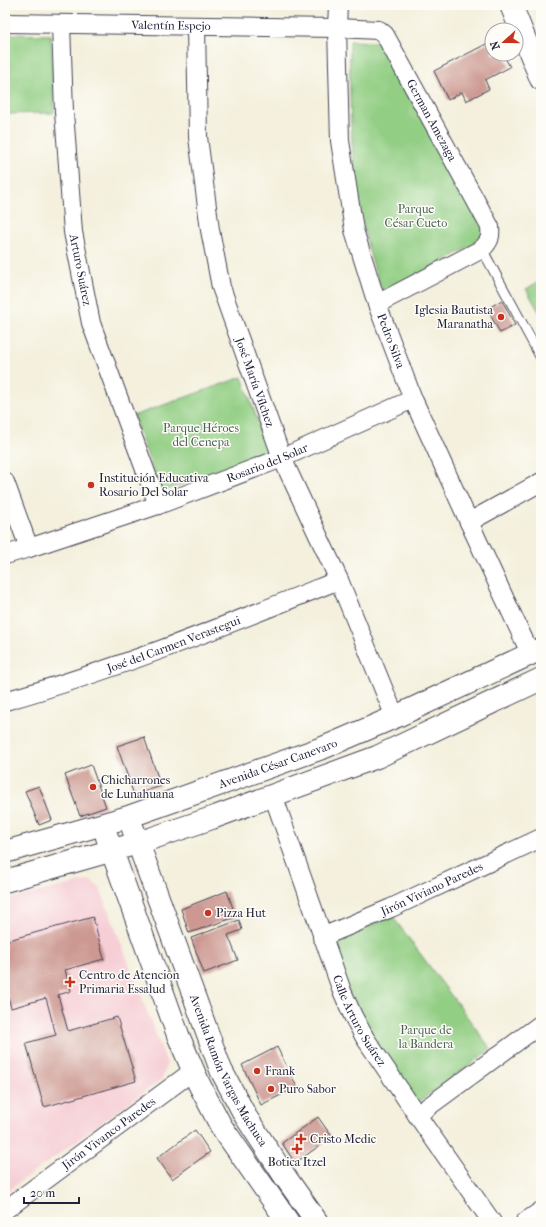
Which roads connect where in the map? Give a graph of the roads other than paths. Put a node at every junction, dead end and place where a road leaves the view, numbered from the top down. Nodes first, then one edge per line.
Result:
1 (338, 5) edge
2 (511, 5) edge
3 (5, 23) edge
4 (61, 24) junction
5 (196, 26) junction
6 (337, 28) junction
7 (541, 78) edge
8 (482, 249) junction
9 (377, 304) junction
10 (541, 358) edge
11 (413, 399) junction
12 (282, 458) junction
13 (5, 482) edge
14 (541, 482) edge
15 (158, 505) junction
16 (468, 522) junction
17 (29, 548) junction
18 (5, 555) edge
19 (339, 580) junction
20 (536, 652) edge
21 (541, 679) edge
22 (5, 701) edge
23 (395, 717) junction
24 (273, 795) junction
25 (128, 817) junction
26 (102, 824) junction
27 (541, 838) edge
28 (138, 843) junction
29 (112, 850) junction
30 (5, 852) edge
31 (5, 881) edge
32 (322, 937) junction
33 (541, 1024) edge
34 (193, 1071) junction
35 (417, 1115) junction
36 (5, 1210) edge
37 (541, 1211) edge
38 (288, 1222) edge
39 (317, 1222) edge
40 (492, 1222) edge
41 (525, 1222) edge

1 - 6 street, Pedro Silva
2 - 7 main road
3 - 4 street, Valentín Espejo
4 - 5 street, Valentín Espejo
4 - 15 street, Arturo Suárez
5 - 6 street, Valentín Espejo
5 - 12 street, José María Vílchez
6 - 8 street, German Amezaga
6 - 9 street, Pedro Silva
8 - 9 street
8 - 10 lane
9 - 11 street, Pedro Silva
11 - 12 street, Rosario del Solar
11 - 16 street, Pedro Silva
12 - 15 street, Rosario del Solar
12 - 19 street, José María Vílchez
13 - 17 street
14 - 16 street
15 - 17 street, Rosario del Solar
16 - 20 street, Pedro Silva
17 - 18 street, Rosario del Solar
19 - 22 street, José del Carmen Verastegui
19 - 23 street, José María Vílchez
20 - 23 main road, Avenida César Canevaro
21 - 24 main road
23 - 25 main road, Avenida César Canevaro
24 - 28 main road
24 - 32 street, Calle Arturo Suárez
25 - 26 main road, Avenida César Canevaro
25 - 28 main road, Avenida Ramón Vargas Machuca
26 - 29 main road
26 - 30 main road, Avenida César Canevaro
27 - 32 street, Jirón Viviano Paredes
28 - 29 main road
28 - 39 main road, Avenida Ramón Vargas Machuca
29 - 31 main road
29 - 34 main road
32 - 35 street, Calle Arturo Suárez
33 - 35 street
34 - 36 street, Jirón Vivanco Paredes
34 - 38 main road
35 - 40 street, Calle Arturo Suárez
37 - 41 street

